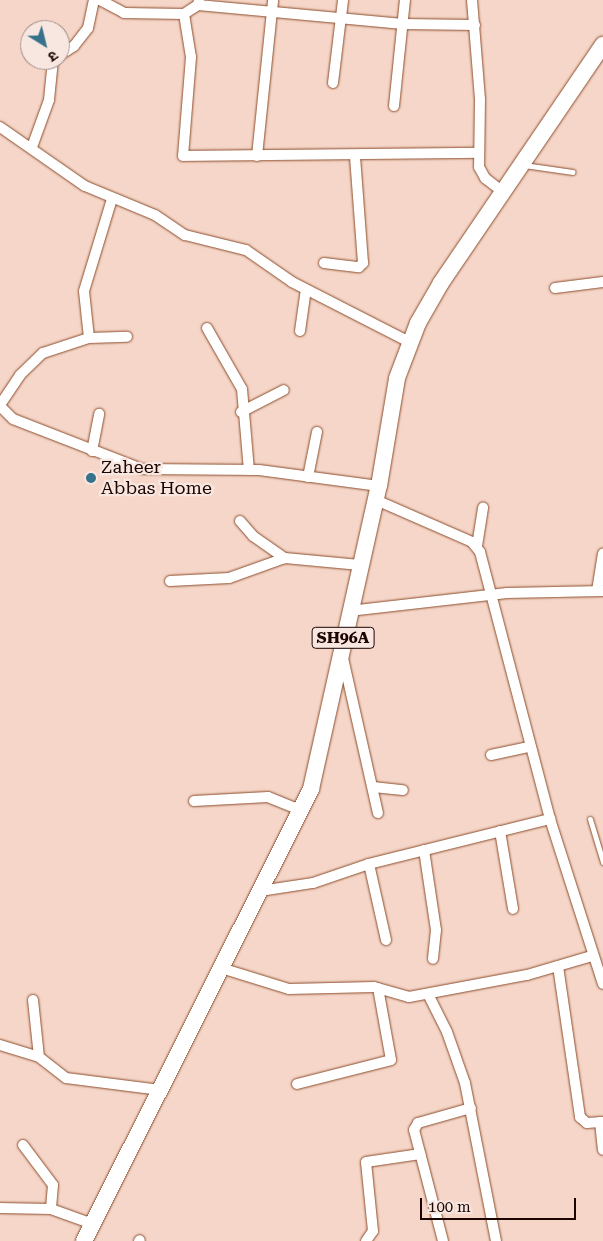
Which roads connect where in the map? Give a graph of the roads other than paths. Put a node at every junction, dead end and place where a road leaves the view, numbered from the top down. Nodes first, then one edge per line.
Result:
1 (94, 0) edge
2 (100, 0) edge
3 (273, 0) edge
4 (343, 0) edge
5 (405, 0) edge
6 (472, 0) edge
7 (199, 2) edge
8 (184, 14) junction
9 (272, 14) junction
10 (341, 19) junction
11 (403, 24) junction
12 (475, 25) junction
13 (603, 45) edge
14 (70, 49) edge
15 (49, 70) edge
16 (333, 83) dead end
17 (394, 106) dead end
18 (0, 126) edge
19 (32, 148) junction
20 (478, 153) junction
21 (256, 156) junction
22 (355, 156) junction
23 (523, 164) junction
24 (573, 172) dead end
25 (503, 192) junction
26 (112, 199) junction
27 (324, 263) dead end
28 (603, 282) edge
29 (555, 288) dead end
30 (306, 289) junction
31 (207, 328) dead end
32 (300, 331) dead end
33 (127, 337) dead end
34 (89, 338) junction
35 (411, 342) junction
36 (284, 390) dead end
37 (2, 410) edge
38 (241, 412) junction
39 (99, 414) dead end
40 (317, 432) dead end
41 (92, 451) junction
42 (249, 470) junction
43 (308, 476) junction
44 (377, 493) junction
45 (483, 507) dead end
46 (240, 520) dead end
47 (477, 546) junction
48 (603, 553) edge
49 (285, 558) junction
50 (360, 565) junction
51 (170, 581) dead end
52 (600, 591) edge
53 (492, 595) junction
54 (349, 611) junction
55 (341, 647) junction
56 (530, 747) junction
57 (492, 755) dead end
58 (373, 787) junction
59 (403, 790) dead end
60 (194, 801) dead end
61 (300, 810) junction
62 (378, 812) dead end
63 (550, 819) junction
64 (590, 820) dead end
65 (500, 831) junction
66 (424, 850) junction
67 (603, 862) edge
68 (369, 864) junction
69 (260, 890) junction
70 (513, 909) dead end
71 (386, 940) dead end
72 (592, 956) junction
73 (433, 959) dead end
74 (558, 966) junction
75 (221, 968) junction
76 (603, 984) edge
77 (378, 988) junction
78 (428, 994) junction
79 (33, 1000) dead end
80 (0, 1045) edge
81 (39, 1057) junction
82 (297, 1084) dead end
83 (160, 1090) junction
84 (470, 1108) junction
85 (602, 1122) edge
86 (23, 1145) dead end
87 (603, 1150) edge
88 (420, 1154) junction
89 (0, 1208) edge
90 (51, 1209) junction
91 (93, 1224) junction
92 (84, 1241) edge
93 (366, 1241) edge
94 (443, 1241) edge
95 (496, 1241) edge

1 - 14 street
2 - 8 street
3 - 9 street
4 - 10 street
5 - 11 street
6 - 12 street
7 - 8 street
7 - 9 street
8 - 21 street
9 - 10 street
9 - 21 street
10 - 11 street
10 - 16 street
11 - 12 street
11 - 17 street
12 - 20 street
13 - 23 main road, SH96A
15 - 19 street
18 - 19 street
19 - 26 street
20 - 22 street
20 - 25 street
21 - 22 street
22 - 27 street
23 - 24 lane
23 - 25 main road, SH96A
25 - 35 main road, SH96A
26 - 30 street
26 - 34 street
28 - 29 street
30 - 32 street
30 - 35 street
31 - 38 street
33 - 34 street
34 - 37 street
35 - 44 main road, SH96A
36 - 38 street
37 - 41 street
38 - 42 street
39 - 41 street
40 - 43 street
41 - 42 street
42 - 43 street
43 - 44 street
44 - 47 street
44 - 50 main road, SH96A
45 - 47 street
46 - 49 street
47 - 53 street
48 - 52 street
49 - 50 street
49 - 51 street
50 - 54 main road, SH96A
52 - 53 street
53 - 54 street
53 - 56 street
54 - 55 main road, SH96A
55 - 58 street
55 - 61 main road, SH96A
56 - 57 street
56 - 63 street
58 - 59 street
58 - 62 street
60 - 61 street
61 - 69 main road, SH96A
63 - 65 street
63 - 72 street
64 - 67 lane
65 - 66 street
65 - 70 street
66 - 68 street
66 - 73 street
68 - 69 street
68 - 71 street
69 - 75 main road, SH96A
72 - 74 street
72 - 76 street
74 - 78 street
74 - 85 street
75 - 77 street
75 - 83 main road, SH96A
77 - 78 street
77 - 82 street
78 - 84 street
79 - 81 street
80 - 81 street
81 - 83 street
83 - 91 main road, SH96A
84 - 88 street
84 - 95 street
85 - 87 street
86 - 90 street
88 - 93 street
88 - 94 street
89 - 90 street
90 - 91 street
91 - 92 main road, SH96A

